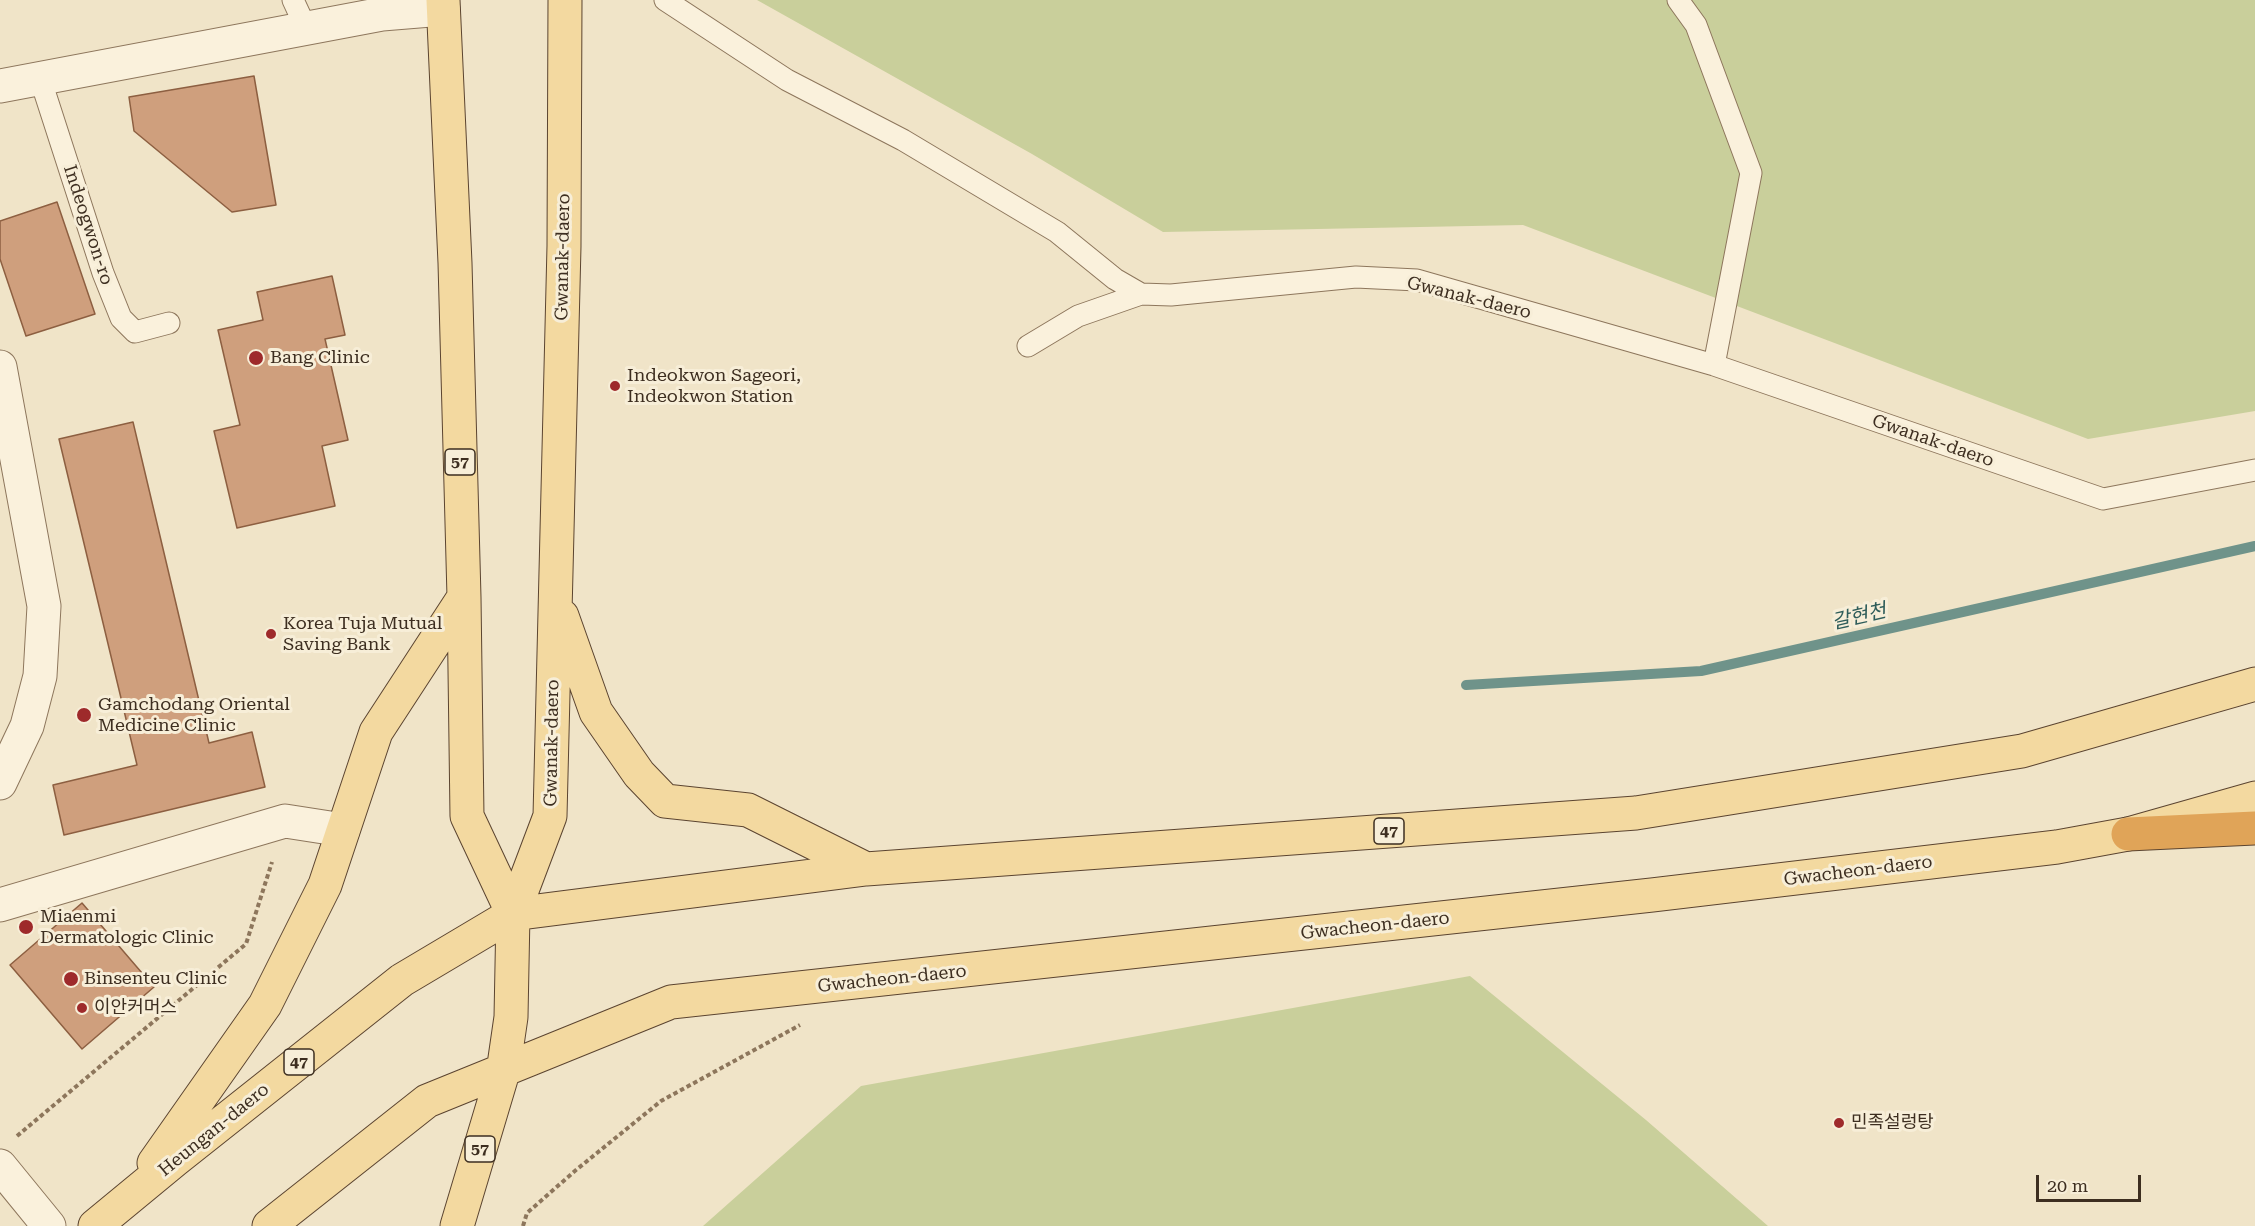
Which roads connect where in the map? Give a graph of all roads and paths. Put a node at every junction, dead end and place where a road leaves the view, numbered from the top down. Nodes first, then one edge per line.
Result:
1 (565, 0) edge
2 (665, 0) edge
3 (1678, 0) edge
4 (443, 4) edge
5 (300, 14) edge
6 (40, 78) junction
7 (0, 86) edge
8 (1141, 294) junction
9 (169, 323) dead end
10 (1028, 346) dead end
11 (1714, 365) junction
12 (0, 367) edge
13 (2255, 470) edge
14 (464, 597) junction
15 (556, 597) junction
16 (2255, 684) edge
17 (0, 783) edge
18 (2255, 798) edge
19 (285, 821) junction
20 (2255, 828) edge
21 (344, 830) junction
22 (2128, 834) junction
23 (866, 869) junction
24 (0, 905) edge
25 (513, 914) junction
26 (802, 1024) dead end
27 (503, 1072) junction
28 (5, 1154) edge
29 (129, 1198) junction
30 (49, 1226) edge
31 (95, 1226) edge
32 (269, 1226) edge
33 (457, 1226) edge
34 (523, 1226) edge

1 - 15 main road, Gwanak-daero / 57
2 - 8 lane, Gwanak-daero
3 - 11 lane
4 - 5 street
4 - 14 main road, 57
5 - 6 street
6 - 7 street
6 - 9 lane, Indeogwon-ro
8 - 10 lane
8 - 11 lane, Gwanak-daero
11 - 13 lane, Gwanak-daero
12 - 17 street
14 - 21 main road
14 - 25 main road, 57
15 - 23 main road
15 - 25 main road, Gwanak-daero / 57
16 - 23 main road, 47
18 - 22 main road, Gwacheon-daero
19 - 21 street
19 - 24 street
19 - 28 path
20 - 22 highway
21 - 29 main road
22 - 27 main road, Gwacheon-daero
23 - 25 main road, 47
25 - 27 main road, 57
25 - 29 main road, Heungan-daero / 47
26 - 34 path
27 - 32 main road
27 - 33 main road, 57
28 - 30 street
29 - 31 main road, Heungan-daero / 47

